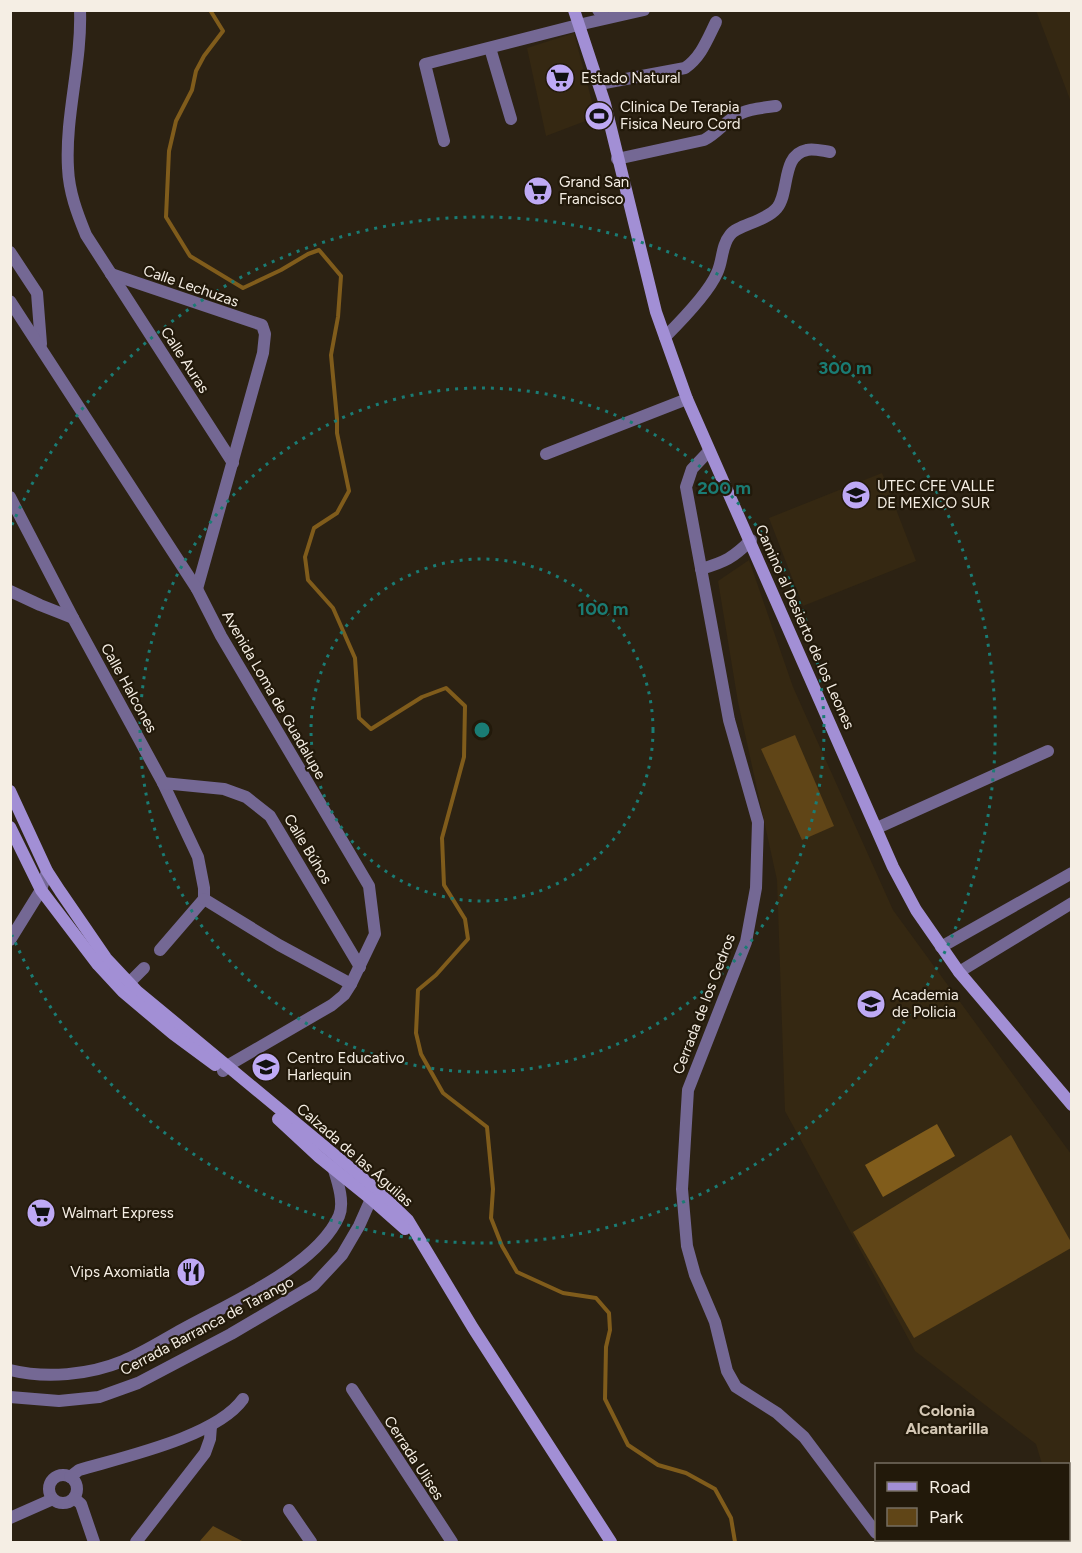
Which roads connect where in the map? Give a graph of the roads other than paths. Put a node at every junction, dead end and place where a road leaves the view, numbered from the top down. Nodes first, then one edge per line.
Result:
1 (80, 10) edge
2 (574, 10) edge
3 (644, 10) edge
4 (716, 22) dead end
5 (578, 25) junction
6 (490, 48) junction
7 (599, 84) junction
8 (776, 106) dead end
9 (512, 119) dead end
10 (444, 141) dead end
11 (830, 152) dead end
12 (617, 159) junction
13 (10, 252) edge
14 (111, 274) junction
15 (10, 301) edge
16 (665, 337) junction
17 (41, 346) junction
18 (687, 399) junction
19 (709, 452) junction
20 (546, 454) dead end
21 (233, 463) junction
22 (10, 497) edge
23 (751, 540) junction
24 (701, 569) junction
25 (196, 589) junction
26 (10, 591) edge
27 (73, 618) junction
28 (1048, 751) dead end
29 (163, 783) junction
30 (10, 791) edge
31 (10, 827) edge
32 (877, 828) junction
33 (47, 871) junction
34 (1071, 873) edge
35 (41, 890) junction
36 (204, 899) junction
37 (1071, 903) edge
38 (10, 940) edge
39 (941, 947) junction
40 (160, 950) dead end
41 (360, 967) junction
42 (144, 968) dead end
43 (959, 972) junction
44 (351, 984) junction
45 (126, 987) junction
46 (225, 1068) junction
47 (1071, 1105) edge
48 (333, 1167) junction
49 (371, 1199) junction
50 (341, 1213) junction
51 (359, 1226) junction
52 (423, 1247) junction
53 (10, 1370) edge
54 (351, 1389) dead end
55 (10, 1397) edge
56 (243, 1399) dead end
57 (211, 1426) junction
58 (70, 1477) junction
59 (75, 1498) junction
60 (52, 1499) junction
61 (289, 1509) dead end
62 (10, 1518) edge
63 (875, 1532) edge
64 (94, 1542) edge
65 (136, 1542) edge
66 (310, 1542) edge
67 (452, 1542) edge
68 (611, 1542) edge

1 - 14 street
2 - 5 main road, Camino al Desierto de los Leones
3 - 5 street
4 - 7 street
5 - 6 street
5 - 7 main road, Camino al Desierto de los Leones
6 - 9 street
6 - 10 street
7 - 12 main road, Camino al Desierto de los Leones
8 - 12 street
11 - 16 street
12 - 16 main road, Camino al Desierto de los Leones
13 - 17 street
14 - 21 street, Calle Auras
14 - 21 street, Calle Lechuzas
15 - 17 street, Avenida Loma de Guadalupe
16 - 18 main road, Camino al Desierto de los Leones
17 - 25 street, Avenida Loma de Guadalupe
18 - 19 main road, Camino al Desierto de los Leones
18 - 20 street
19 - 23 main road, Camino al Desierto de los Leones
19 - 24 street, Cerrada de los Cedros
21 - 25 street, Calle Lechuzas
22 - 27 street, Calle Halcones
23 - 24 street
23 - 32 main road, Camino al Desierto de los Leones
24 - 63 street, Cerrada de los Cedros
25 - 41 street, Avenida Loma de Guadalupe
26 - 27 street
27 - 29 street, Calle Halcones
28 - 32 street
29 - 36 street, Calle Halcones
29 - 41 street, Calle Búhos
30 - 33 main road, Calzada de las Águilas
31 - 35 main road, Calzada de las Águilas
32 - 39 main road, Camino al Desierto de los Leones
33 - 35 street
33 - 45 main road, Calzada de las Águilas
34 - 39 street
35 - 38 street
35 - 45 main road, Calzada de las Águilas
36 - 40 street
36 - 44 street
37 - 43 street
39 - 43 main road, Camino al Desierto de los Leones
41 - 44 street, Avenida Loma de Guadalupe
42 - 45 street
43 - 47 main road, Camino al Desierto de los Leones
44 - 46 street, Avenida Loma de Guadalupe
45 - 46 main road, Calzada de las Águilas
46 - 48 main road, Calzada de las Águilas
46 - 52 main road, Calzada de las Águilas
48 - 49 main road, Calzada de las Águilas
48 - 50 street
49 - 51 street, Cerrada Barranca de Tarango
49 - 52 main road, Calzada de las Águilas
50 - 51 street
50 - 53 street, Cerrada Barranca de Tarango
51 - 55 street, Cerrada Barranca de Tarango
52 - 68 main road, Calzada de las Águilas
54 - 67 street, Cerrada Ulises
56 - 57 street
57 - 58 street
57 - 65 street
58 - 59 street
58 - 60 street
59 - 60 street
59 - 64 street
60 - 62 street
61 - 66 street

